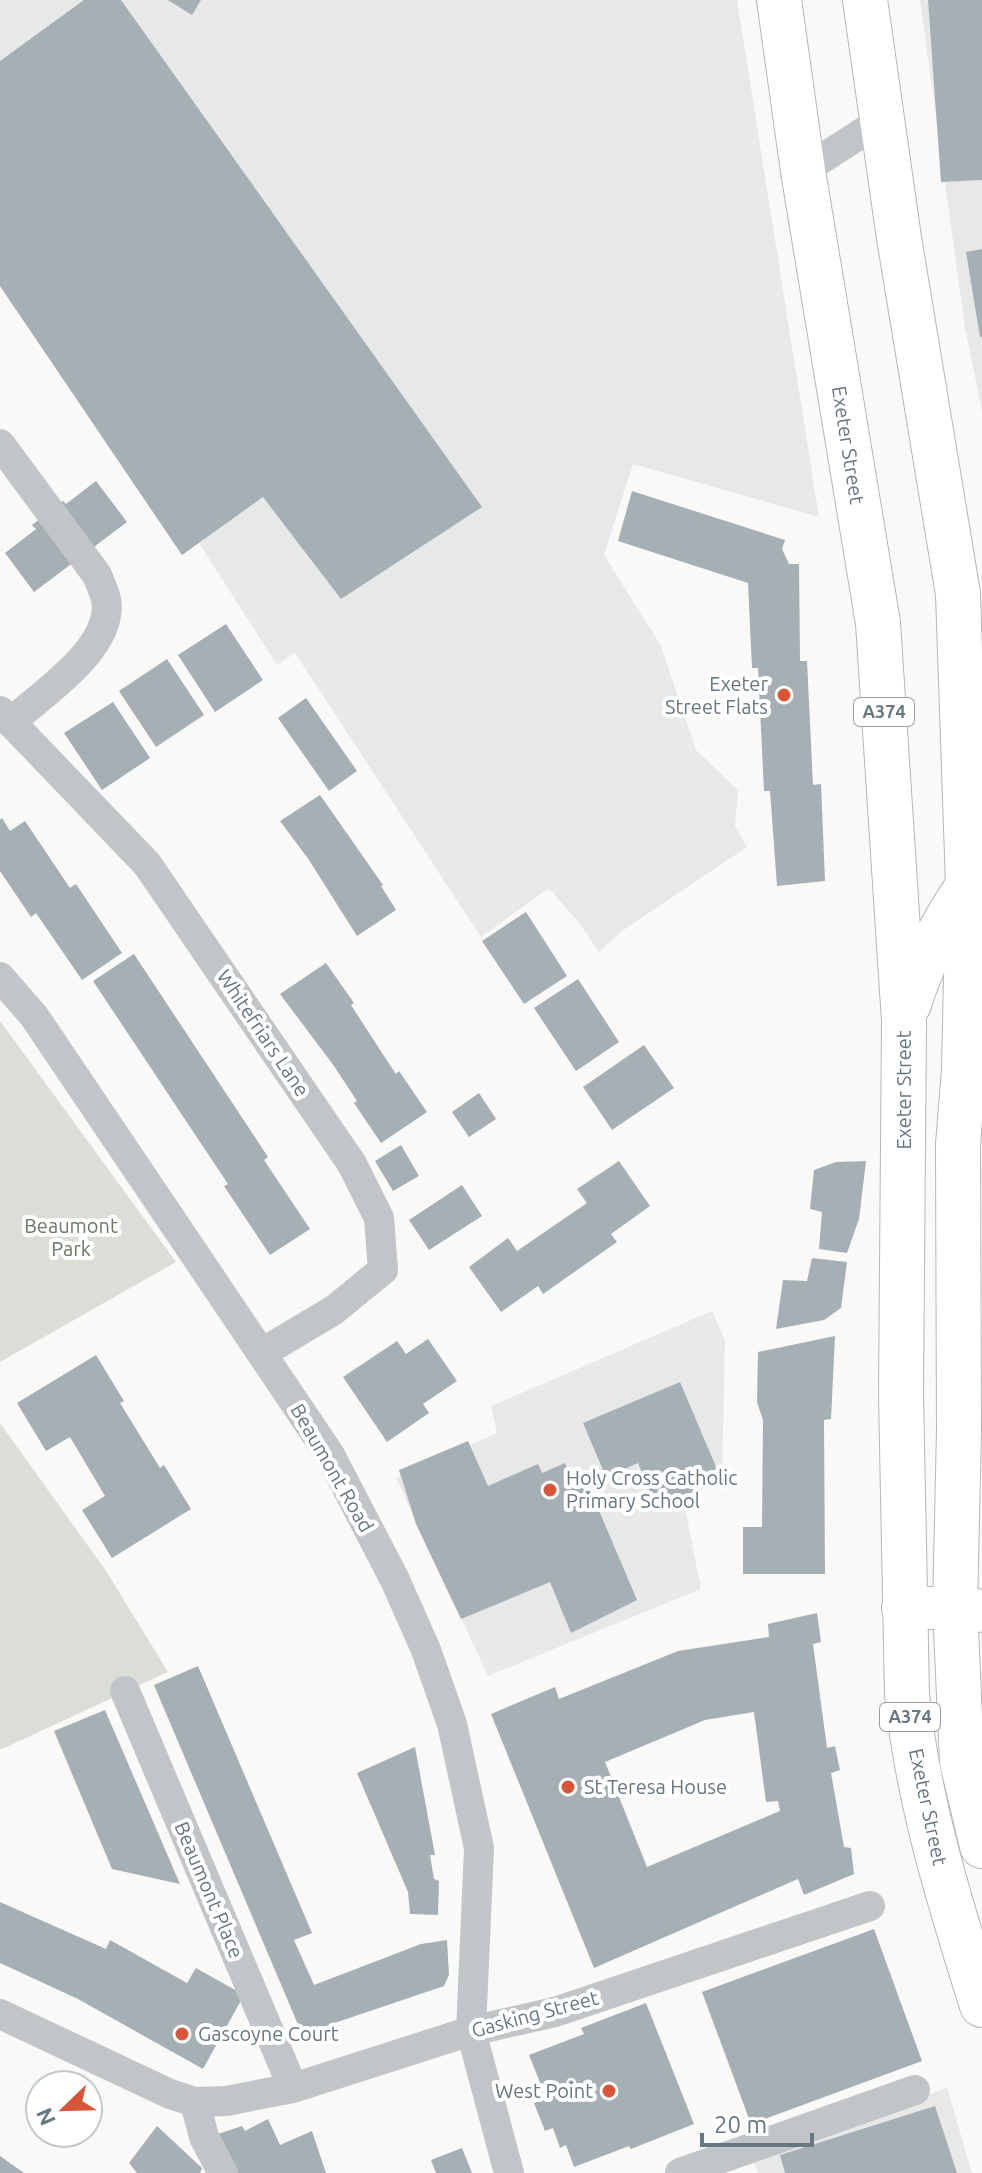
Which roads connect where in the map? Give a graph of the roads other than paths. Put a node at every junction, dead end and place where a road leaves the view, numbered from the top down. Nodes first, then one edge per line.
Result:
1 (779, 0) edge
2 (865, 0) edge
3 (882, 120) junction
4 (803, 171) junction
5 (0, 444) edge
6 (958, 594) junction
7 (982, 638) edge
8 (6, 716) edge
9 (968, 885) junction
10 (0, 977) edge
11 (904, 1021) junction
12 (262, 1353) junction
13 (970, 1447) edge
14 (903, 1608) junction
15 (968, 1609) edge
16 (125, 1691) dead end
17 (982, 1846) edge
18 (870, 1906) dead end
19 (982, 2005) edge
20 (0, 2014) edge
21 (471, 2031) junction
22 (293, 2088) junction
23 (915, 2090) dead end
24 (195, 2102) junction
25 (746, 2161) edge
26 (223, 2173) edge
27 (509, 2173) edge
28 (680, 2173) edge

1 - 4 main road, Exeter Street / A374
2 - 3 main road, A374
3 - 4 street
3 - 6 main road, A374
4 - 11 main road, Exeter Street / A374
5 - 8 street
6 - 7 street
6 - 9 main road, A374
8 - 12 street, Whitefriars Lane
9 - 11 main road
9 - 13 main road, A374
10 - 12 street, Beaumont Road
11 - 14 main road, Exeter Street / A374
12 - 21 street, Beaumont Road
13 - 15 main road, A374
14 - 15 main road
14 - 19 main road, Exeter Street / A374
15 - 17 main road, A374
16 - 22 street, Beaumont Place
18 - 21 street, Gasking Street
20 - 24 street
21 - 22 street, Gasking Street
21 - 27 street, Beaumont Road
22 - 24 street, Gasking Street
23 - 25 street
24 - 26 street
25 - 28 street

